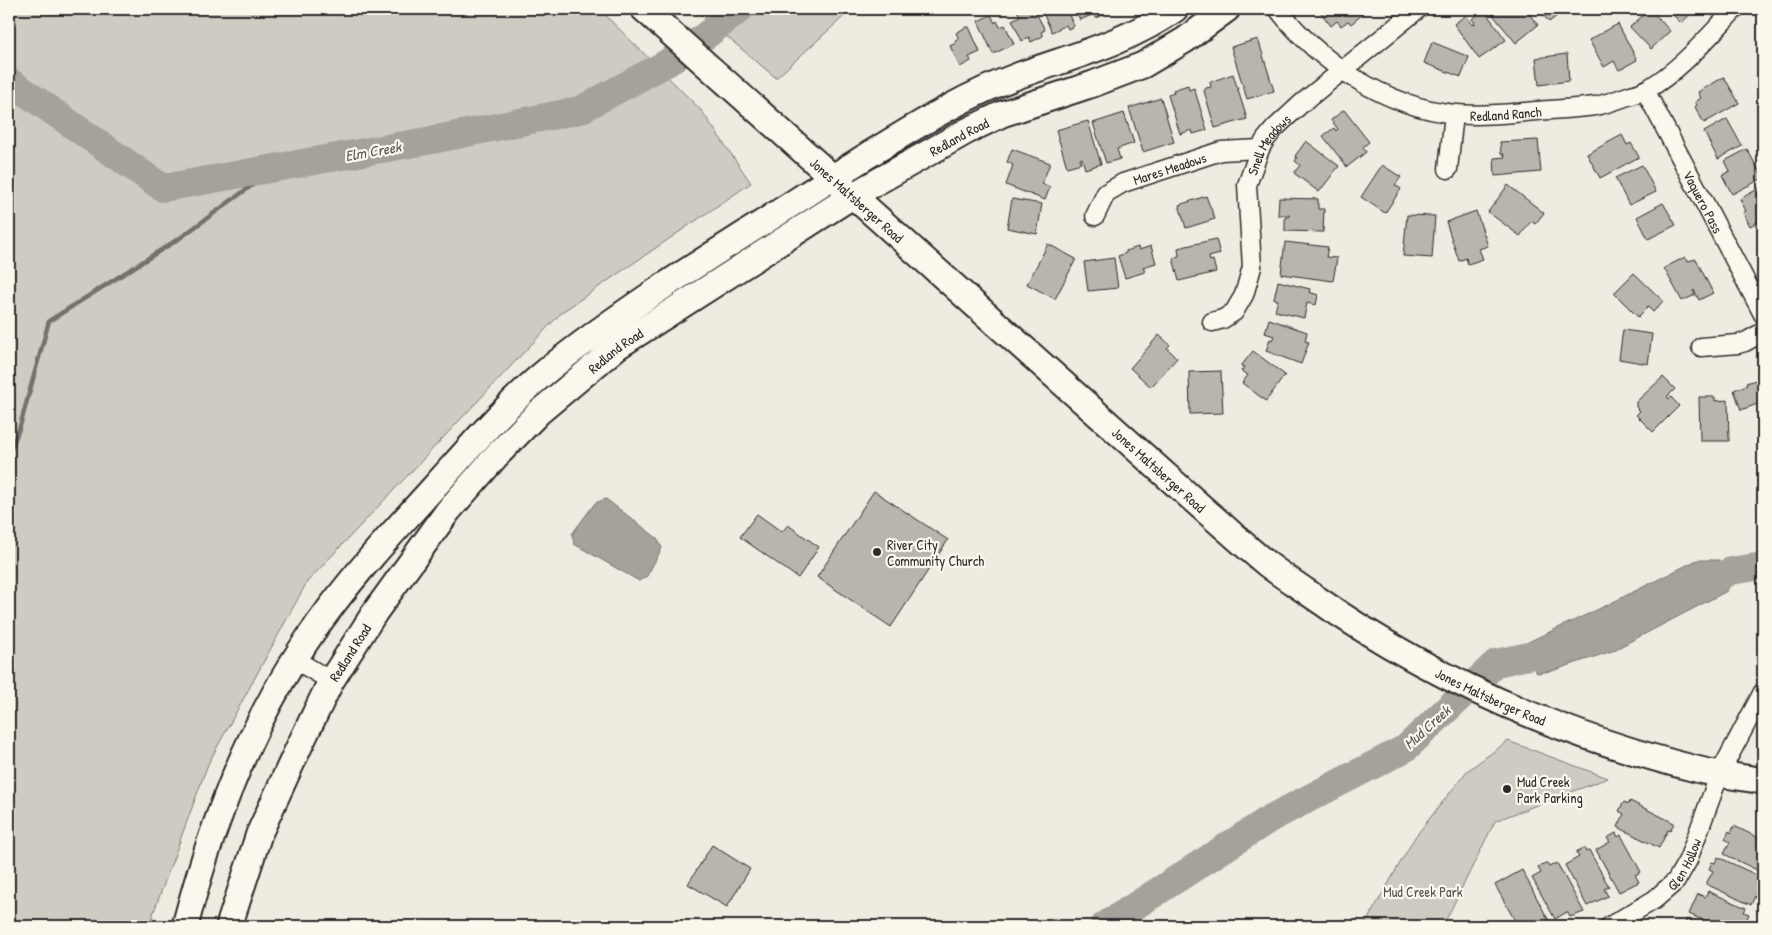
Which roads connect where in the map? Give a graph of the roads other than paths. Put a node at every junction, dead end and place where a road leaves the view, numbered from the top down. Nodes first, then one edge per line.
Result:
1 (644, 9) edge
2 (1227, 9) edge
3 (1278, 9) edge
4 (1418, 9) edge
5 (1735, 9) edge
6 (1171, 12) edge
7 (1185, 40) junction
8 (1341, 69) junction
9 (1645, 90) junction
10 (1454, 114) junction
11 (1260, 149) junction
12 (1448, 169) dead end
13 (832, 178) junction
14 (852, 196) junction
15 (1095, 216) dead end
16 (1763, 314) edge
17 (1212, 322) dead end
18 (1763, 332) edge
19 (1701, 347) dead end
20 (294, 659) junction
21 (331, 682) junction
22 (1763, 692) edge
23 (1720, 773) junction
24 (1763, 781) edge
25 (1618, 924) edge
26 (184, 926) edge
27 (229, 926) edge

1 - 13 main road, Jones Maltsberger Road
2 - 7 main road, Redland Road
3 - 8 street, Redland Ranch
4 - 8 street, Snell Meadows
5 - 9 street, Redland Ranch
6 - 7 street
6 - 13 main road, Redland Road
7 - 14 main road, Redland Road
8 - 10 street, Redland Ranch
8 - 11 street, Snell Meadows
9 - 10 street, Redland Ranch
9 - 16 street, Vaquero Pass
10 - 12 street
11 - 15 street, Mares Meadows
11 - 17 street, Snell Meadows
13 - 14 main road, Jones Maltsberger Road
13 - 20 main road, Redland Road
14 - 21 main road, Redland Road
14 - 23 main road, Jones Maltsberger Road
18 - 19 street
20 - 21 street
20 - 26 main road, Redland Road
21 - 27 main road, Redland Road
22 - 23 street, Glen Hollow
23 - 24 main road, Jones Maltsberger Road
23 - 25 street, Glen Hollow

